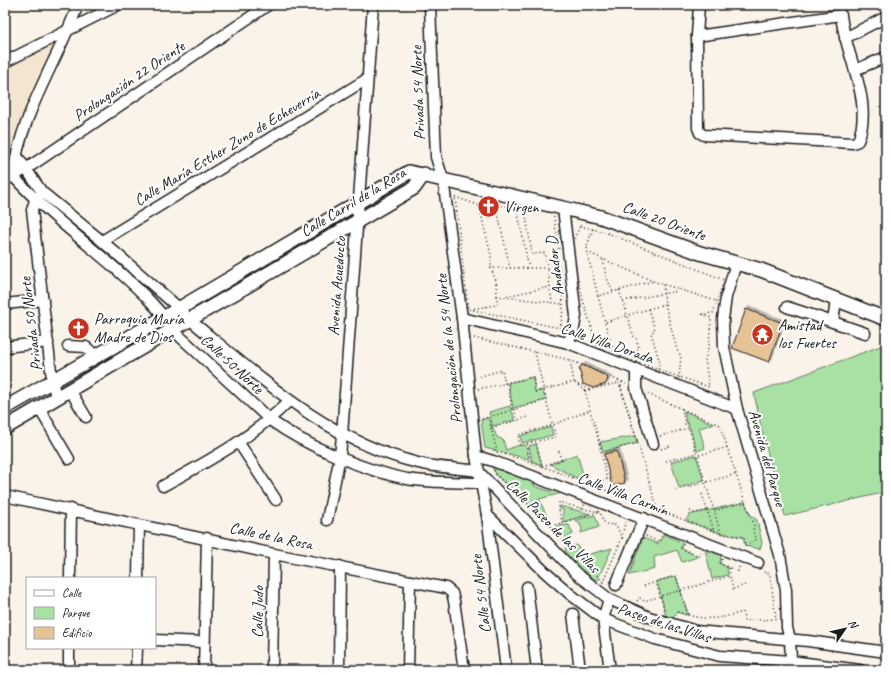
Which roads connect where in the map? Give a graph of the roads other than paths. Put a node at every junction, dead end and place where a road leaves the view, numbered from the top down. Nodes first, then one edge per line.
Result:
1 (78, 5) edge
2 (118, 5) edge
3 (268, 5) edge
4 (373, 5) edge
5 (430, 5) edge
6 (700, 5) edge
7 (840, 10) edge
8 (886, 17) edge
9 (69, 30) junction
10 (697, 36) junction
11 (845, 38) junction
12 (886, 57) edge
13 (5, 62) edge
14 (855, 70) junction
15 (367, 79) junction
16 (17, 156) junction
17 (26, 169) junction
18 (424, 174) junction
19 (9, 178) edge
20 (443, 179) junction
21 (42, 192) junction
22 (35, 200) junction
23 (358, 201) junction
24 (563, 208) junction
25 (357, 220) junction
26 (102, 241) junction
27 (736, 263) junction
28 (43, 300) junction
29 (836, 300) junction
30 (5, 304) edge
31 (787, 307) dead end
32 (179, 308) junction
33 (165, 317) junction
34 (462, 318) junction
35 (189, 319) junction
36 (886, 319) edge
37 (832, 322) junction
38 (173, 330) junction
39 (865, 333) dead end
40 (48, 342) junction
41 (568, 343) junction
42 (68, 346) dead end
43 (5, 347) edge
44 (95, 355) junction
45 (637, 366) junction
46 (52, 379) junction
47 (70, 390) junction
48 (56, 398) junction
49 (289, 401) junction
50 (5, 408) edge
51 (39, 408) junction
52 (737, 409) junction
53 (86, 417) dead end
54 (270, 420) junction
55 (5, 428) edge
56 (342, 435) junction
57 (654, 441) road end
58 (239, 443) junction
59 (340, 456) junction
60 (476, 456) junction
61 (69, 459) dead end
62 (478, 471) junction
63 (480, 483) junction
64 (163, 486) dead end
65 (5, 496) edge
66 (276, 500) dead end
67 (71, 509) junction
68 (487, 515) junction
69 (644, 518) junction
70 (327, 520) dead end
71 (140, 525) junction
72 (207, 538) junction
73 (274, 554) junction
74 (758, 563) dead end
75 (340, 566) junction
76 (70, 577) edge
77 (138, 577) edge
78 (410, 581) junction
79 (616, 585) dead end
80 (527, 587) dead end
81 (609, 600) junction
82 (573, 614) dead end
83 (603, 619) junction
84 (790, 639) junction
85 (156, 640) edge
86 (204, 642) junction
87 (69, 649) edge
88 (137, 649) edge
89 (886, 652) edge
90 (793, 663) edge
91 (69, 670) edge
92 (136, 670) edge
93 (204, 670) edge
94 (272, 670) edge
95 (339, 670) edge
96 (408, 670) edge
97 (464, 670) edge
98 (506, 670) edge
99 (538, 670) edge
100 (580, 670) edge
101 (610, 670) edge
102 (778, 670) edge
103 (860, 670) edge

1 - 9 street
2 - 9 street
3 - 17 street, Prolongación 22 Oriente
4 - 15 street, Avenida Acueducto
5 - 20 street, Privada 54 Norte
6 - 10 street
7 - 10 street
7 - 11 street
8 - 11 street
9 - 13 street
9 - 16 street
10 - 14 street
11 - 14 street
12 - 14 street
15 - 23 street, Avenida Acueducto
15 - 26 street, Calle María Esther Zuno de Echeverría
16 - 17 street, Calle 50 Norte
16 - 19 street
17 - 19 street, Prolongación 22 Oriente
17 - 21 street, Calle 50 Norte
18 - 20 main road, Calle 20 Oriente
18 - 23 main road, Calle Carril de la Rosa
18 - 25 main road, Calle Carril de la Rosa
19 - 22 street, Calle 50 Norte
20 - 24 main road, Calle 20 Oriente
20 - 34 street, Prolongación de la 54 Norte
21 - 22 street
21 - 26 street, Calle 50 Norte
22 - 28 street, Privada 50 Norte
22 - 33 street, Calle 50 Norte
23 - 25 street, Avenida Acueducto
23 - 32 main road, Calle Carril de la Rosa
24 - 27 main road, Calle 20 Oriente
24 - 41 street, Andador D
25 - 35 main road, Calle Carril de la Rosa
25 - 56 street, Avenida Acueducto
26 - 32 street, Calle 50 Norte
27 - 29 main road, Calle 20 Oriente
27 - 52 street, Avenida del Parque
28 - 30 street
28 - 40 street, Privada 50 Norte
29 - 36 main road, Calle 20 Oriente
29 - 37 street
31 - 37 street
32 - 33 main road, Calle Carril de la Rosa
32 - 35 street, Calle 50 Norte
33 - 38 street, Calle 50 Norte
33 - 44 main road, Calle Carril de la Rosa
34 - 41 street, Calle Villa Dorada
34 - 60 street, Prolongación de la 54 Norte
35 - 38 main road, Calle Carril de la Rosa
35 - 49 street, Calle 50 Norte
37 - 39 street
38 - 47 main road, Calle Carril de la Rosa
38 - 54 street, Calle 50 Norte
40 - 43 street
40 - 46 street, Privada 50 Norte
41 - 45 street, Calle Villa Dorada
42 - 44 street
44 - 46 main road, Calle Carril de la Rosa
45 - 52 street, Calle Villa Dorada
45 - 57 street
46 - 48 street, Privada 50 Norte
46 - 50 main road, Calle Carril de la Rosa
47 - 48 main road, Calle Carril de la Rosa
47 - 53 street
48 - 51 main road, Calle Carril de la Rosa
49 - 54 street
49 - 56 street, Calle 50 Norte
51 - 55 main road, Calle Carril de la Rosa
51 - 61 street
52 - 84 street, Avenida del Parque
54 - 58 street
54 - 59 street, Calle 50 Norte
56 - 59 street, Avenida Acueducto
56 - 62 street, Calle 50 Norte
58 - 64 street
58 - 66 street
59 - 63 street, Calle 50 Norte
59 - 70 street, Avenida Acueducto
60 - 62 street, Prolongación de la 54 Norte
60 - 69 street, Calle Villa Carmín
62 - 63 street, Prolongación de la 54 Norte
62 - 81 street, Calle Paseo de las Villas
63 - 68 street, Prolongación de la 54 Norte
65 - 67 street, Calle de la Rosa
67 - 71 street, Calle de la Rosa
67 - 76 street
68 - 83 street, Paseo de las Villas
68 - 98 street, Calle 54 Norte
69 - 74 street, Calle Villa Carmín
69 - 79 street
71 - 72 street, Calle de la Rosa
71 - 77 street
72 - 73 street, Calle de la Rosa
72 - 86 street
73 - 75 street, Calle de la Rosa
73 - 94 street, Calle Judo
75 - 78 street, Calle de la Rosa
75 - 95 street
78 - 96 street
78 - 97 street, Calle de la Rosa
80 - 99 street
81 - 83 street
81 - 84 street, Paseo de las Villas
82 - 100 street
83 - 90 street, Paseo de las Villas
83 - 101 street
84 - 89 street
84 - 90 street, Avenida del Parque
85 - 86 street
86 - 93 street
87 - 91 street
88 - 92 street
90 - 102 street
90 - 103 street

